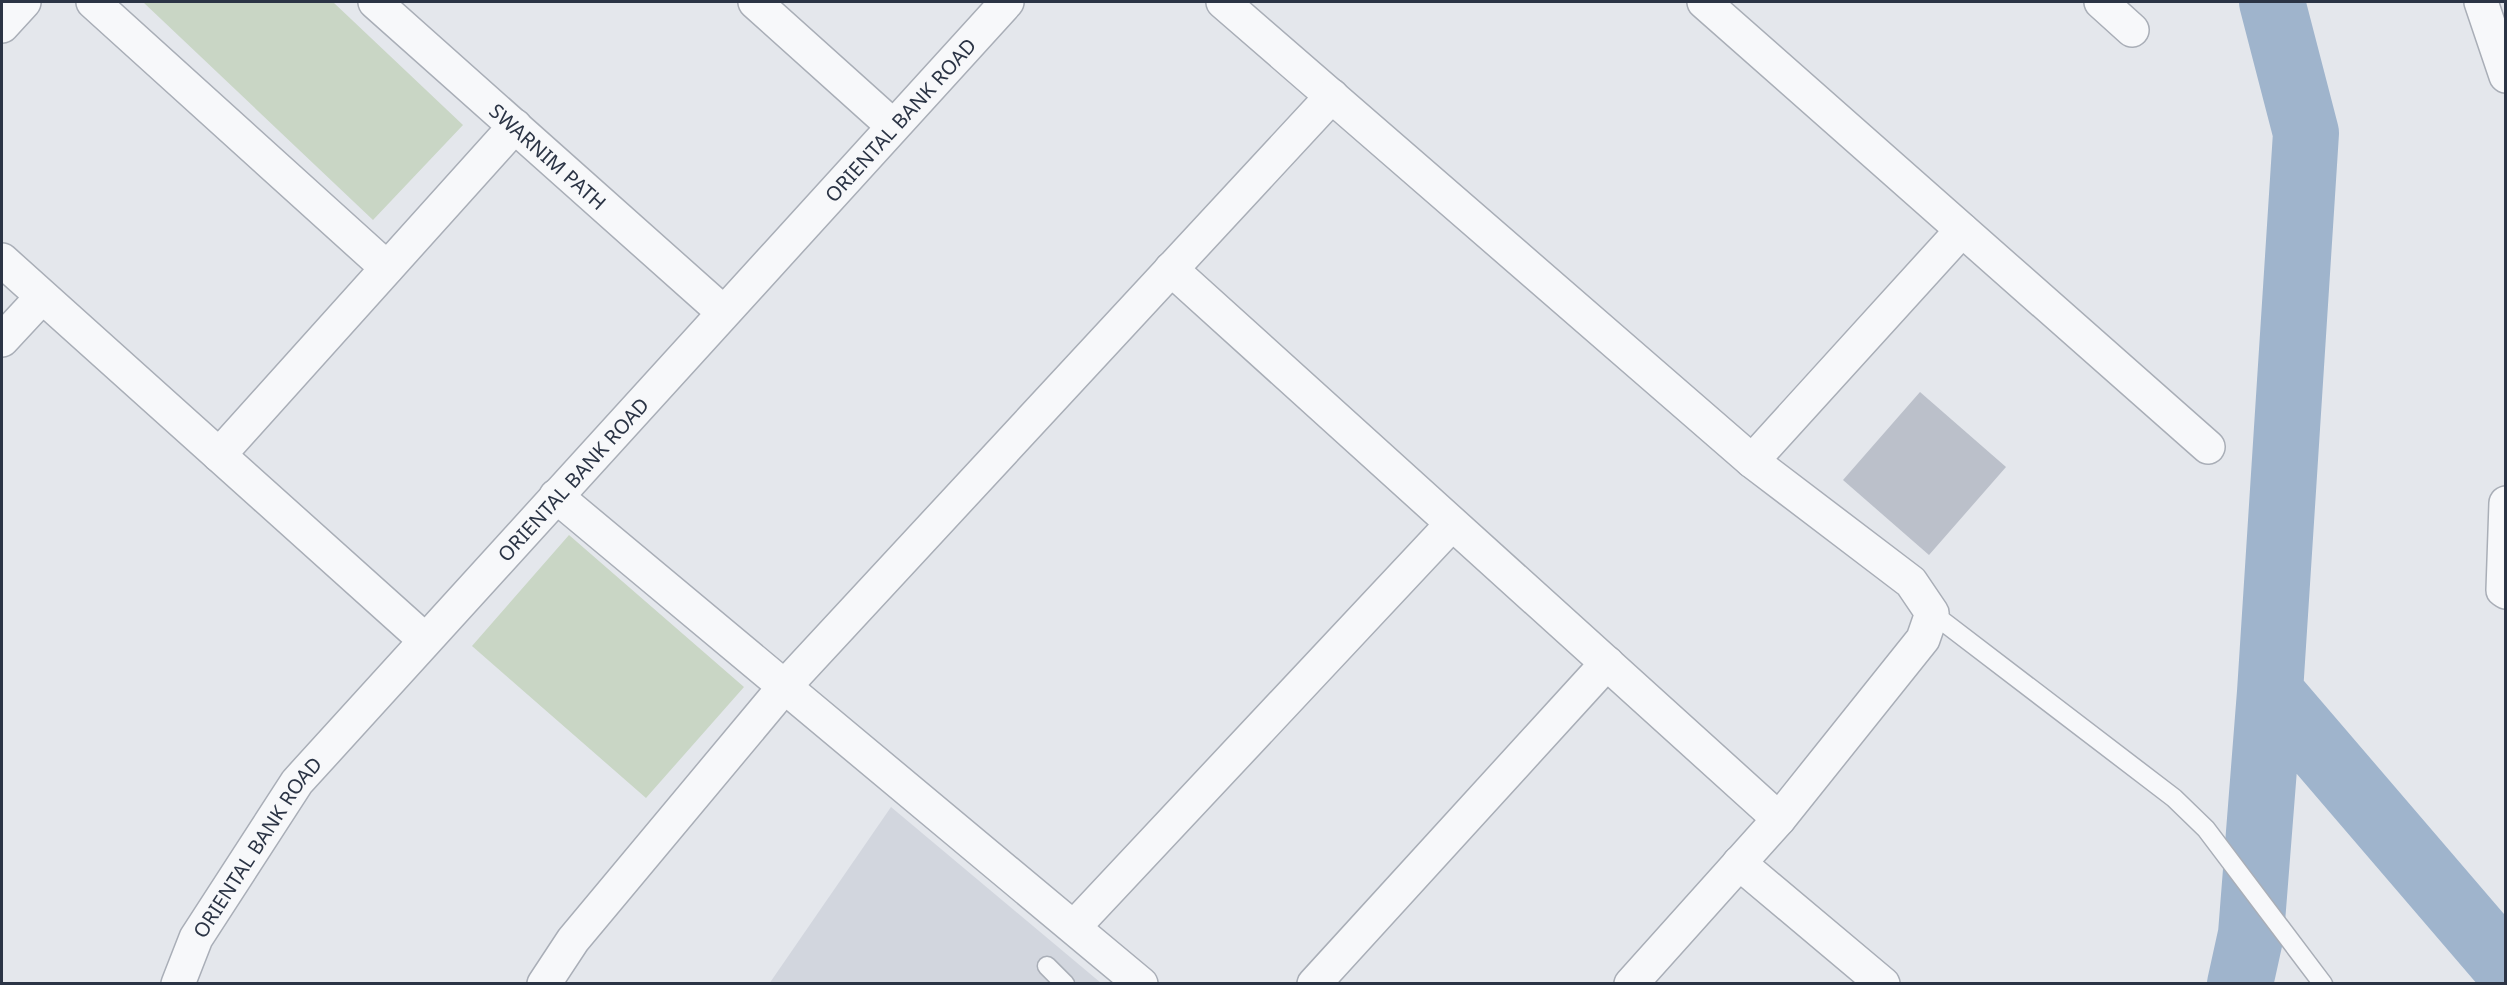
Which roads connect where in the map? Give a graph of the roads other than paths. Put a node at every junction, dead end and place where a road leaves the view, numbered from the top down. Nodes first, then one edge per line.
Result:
1 (24, 2) edge
2 (93, 2) edge
3 (375, 2) edge
4 (755, 2) edge
5 (1006, 2) edge
6 (1223, 2) edge
7 (1704, 2) edge
8 (2101, 2) edge
9 (2481, 2) edge
10 (2, 26) edge
11 (2132, 30) dead end
12 (2505, 76) edge
13 (1332, 96) junction
14 (515, 126) junction
15 (893, 126) junction
16 (1962, 230) junction
17 (2, 260) edge
18 (387, 268) junction
19 (1171, 269) junction
20 (42, 297) junction
21 (723, 312) junction
22 (2, 340) edge
23 (2208, 447) dead end
24 (219, 454) junction
25 (1752, 461) junction
26 (556, 496) junction
27 (2505, 503) edge
28 (1452, 524) junction
29 (2505, 592) edge
30 (1932, 613) junction
31 (425, 640) junction
32 (1607, 663) junction
33 (785, 686) junction
34 (1779, 819) junction
35 (1739, 863) junction
36 (1074, 927) junction
37 (1047, 966) dead end
38 (178, 984) edge
39 (544, 984) edge
40 (1065, 984) edge
41 (1141, 984) edge
42 (1314, 984) edge
43 (1631, 984) edge
44 (1883, 984) edge
45 (2323, 984) edge

1 - 10 street
2 - 18 street
3 - 14 street, SWARNIM PATH
4 - 15 street
5 - 15 street, ORIENTAL BANK ROAD
6 - 13 street
7 - 16 street
8 - 11 street
9 - 12 street
13 - 19 street
13 - 25 street
14 - 18 street
14 - 21 street, SWARNIM PATH
15 - 21 street, ORIENTAL BANK ROAD
16 - 23 street
16 - 25 street
17 - 20 street
18 - 24 street
19 - 28 street
19 - 33 street
20 - 22 street
20 - 24 street
21 - 26 street, ORIENTAL BANK ROAD
24 - 31 street
25 - 30 street
26 - 31 street, ORIENTAL BANK ROAD
26 - 33 street
27 - 29 street
28 - 32 street
28 - 36 street
30 - 34 street
30 - 45 lane
31 - 38 street, ORIENTAL BANK ROAD
32 - 34 street
32 - 42 street
33 - 36 street
33 - 39 street
34 - 35 street
35 - 43 street
35 - 44 street
36 - 41 street
37 - 40 lane

